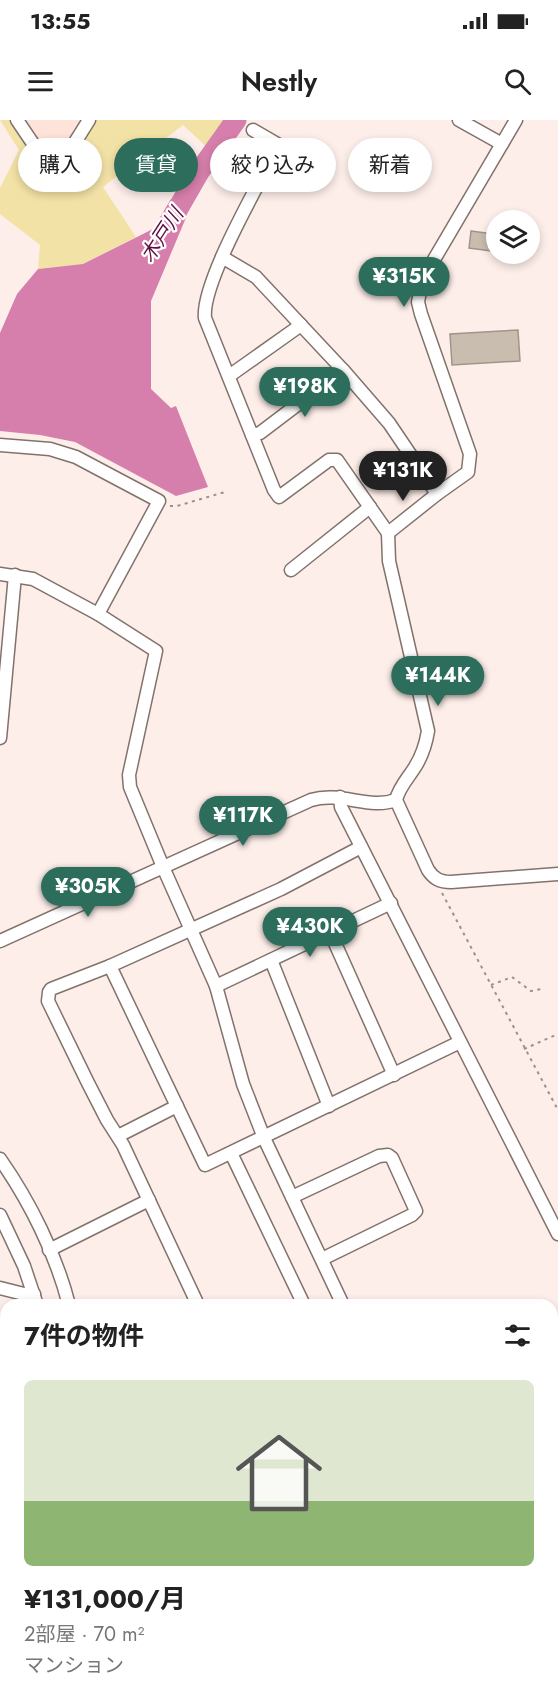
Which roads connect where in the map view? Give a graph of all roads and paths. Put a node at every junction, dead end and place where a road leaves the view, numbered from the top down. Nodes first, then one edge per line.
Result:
1 (17, 120) edge
2 (89, 120) edge
3 (459, 120) edge
4 (516, 120) edge
5 (253, 130) dead end
6 (267, 138) edge
7 (502, 144) junction
8 (255, 192) edge
9 (222, 257) junction
10 (301, 325) junction
11 (343, 370) junction
12 (229, 376) junction
13 (252, 435) junction
14 (0, 445) edge
15 (225, 492) dead end
16 (437, 494) junction
17 (159, 501) junction
18 (370, 507) junction
19 (388, 533) junction
20 (291, 570) dead end
21 (0, 574) edge
22 (15, 575) junction
23 (98, 614) junction
24 (0, 738) edge
25 (340, 797) junction
26 (396, 800) junction
27 (361, 847) junction
28 (163, 867) junction
29 (558, 874) edge
30 (433, 877) junction
31 (391, 903) junction
32 (191, 928) junction
33 (330, 932) junction
34 (0, 941) edge
35 (271, 960) junction
36 (110, 966) junction
37 (491, 985) junction
38 (216, 986) junction
39 (542, 989) dead end
40 (558, 1034) edge
41 (460, 1042) junction
42 (524, 1049) junction
43 (394, 1075) junction
44 (177, 1106) junction
45 (329, 1106) junction
46 (558, 1110) edge
47 (118, 1136) junction
48 (264, 1138) junction
49 (231, 1153) junction
50 (0, 1159) edge
51 (292, 1197) junction
52 (148, 1200) junction
53 (0, 1215) edge
54 (558, 1234) edge
55 (49, 1250) junction
56 (322, 1259) junction
57 (0, 1288) edge
58 (36, 1299) edge
59 (67, 1299) edge
60 (195, 1299) edge
61 (301, 1299) edge
62 (340, 1299) edge

1 - 2 street
3 - 7 street
4 - 7 street
5 - 6 street
7 - 16 street
8 - 9 street
9 - 10 street
9 - 12 street
10 - 11 street
10 - 12 street
11 - 13 street
11 - 16 street
12 - 13 street
13 - 18 street
14 - 17 street
15 - 17 path
16 - 19 street
17 - 23 street
18 - 19 street
18 - 20 street
19 - 26 street
21 - 22 street
22 - 23 street
22 - 24 street
23 - 28 street
25 - 26 street
25 - 27 street
25 - 28 street
26 - 30 street
27 - 31 street
27 - 32 street
28 - 32 street
28 - 34 street
29 - 30 street
30 - 37 path
31 - 33 street
31 - 41 street
32 - 36 street
32 - 38 street
33 - 35 street
33 - 43 street
35 - 38 street
35 - 45 street
36 - 44 street
36 - 47 street
37 - 39 path
37 - 42 path
38 - 48 street
40 - 42 path
41 - 43 street
41 - 54 street
42 - 46 path
43 - 45 street
44 - 47 street
44 - 49 street
45 - 48 street
47 - 52 street
48 - 49 street
48 - 51 street
49 - 61 street
50 - 55 street
51 - 56 street
51 - 56 street
52 - 55 street
52 - 60 street
53 - 58 street
55 - 59 street
56 - 62 street
57 - 58 street

